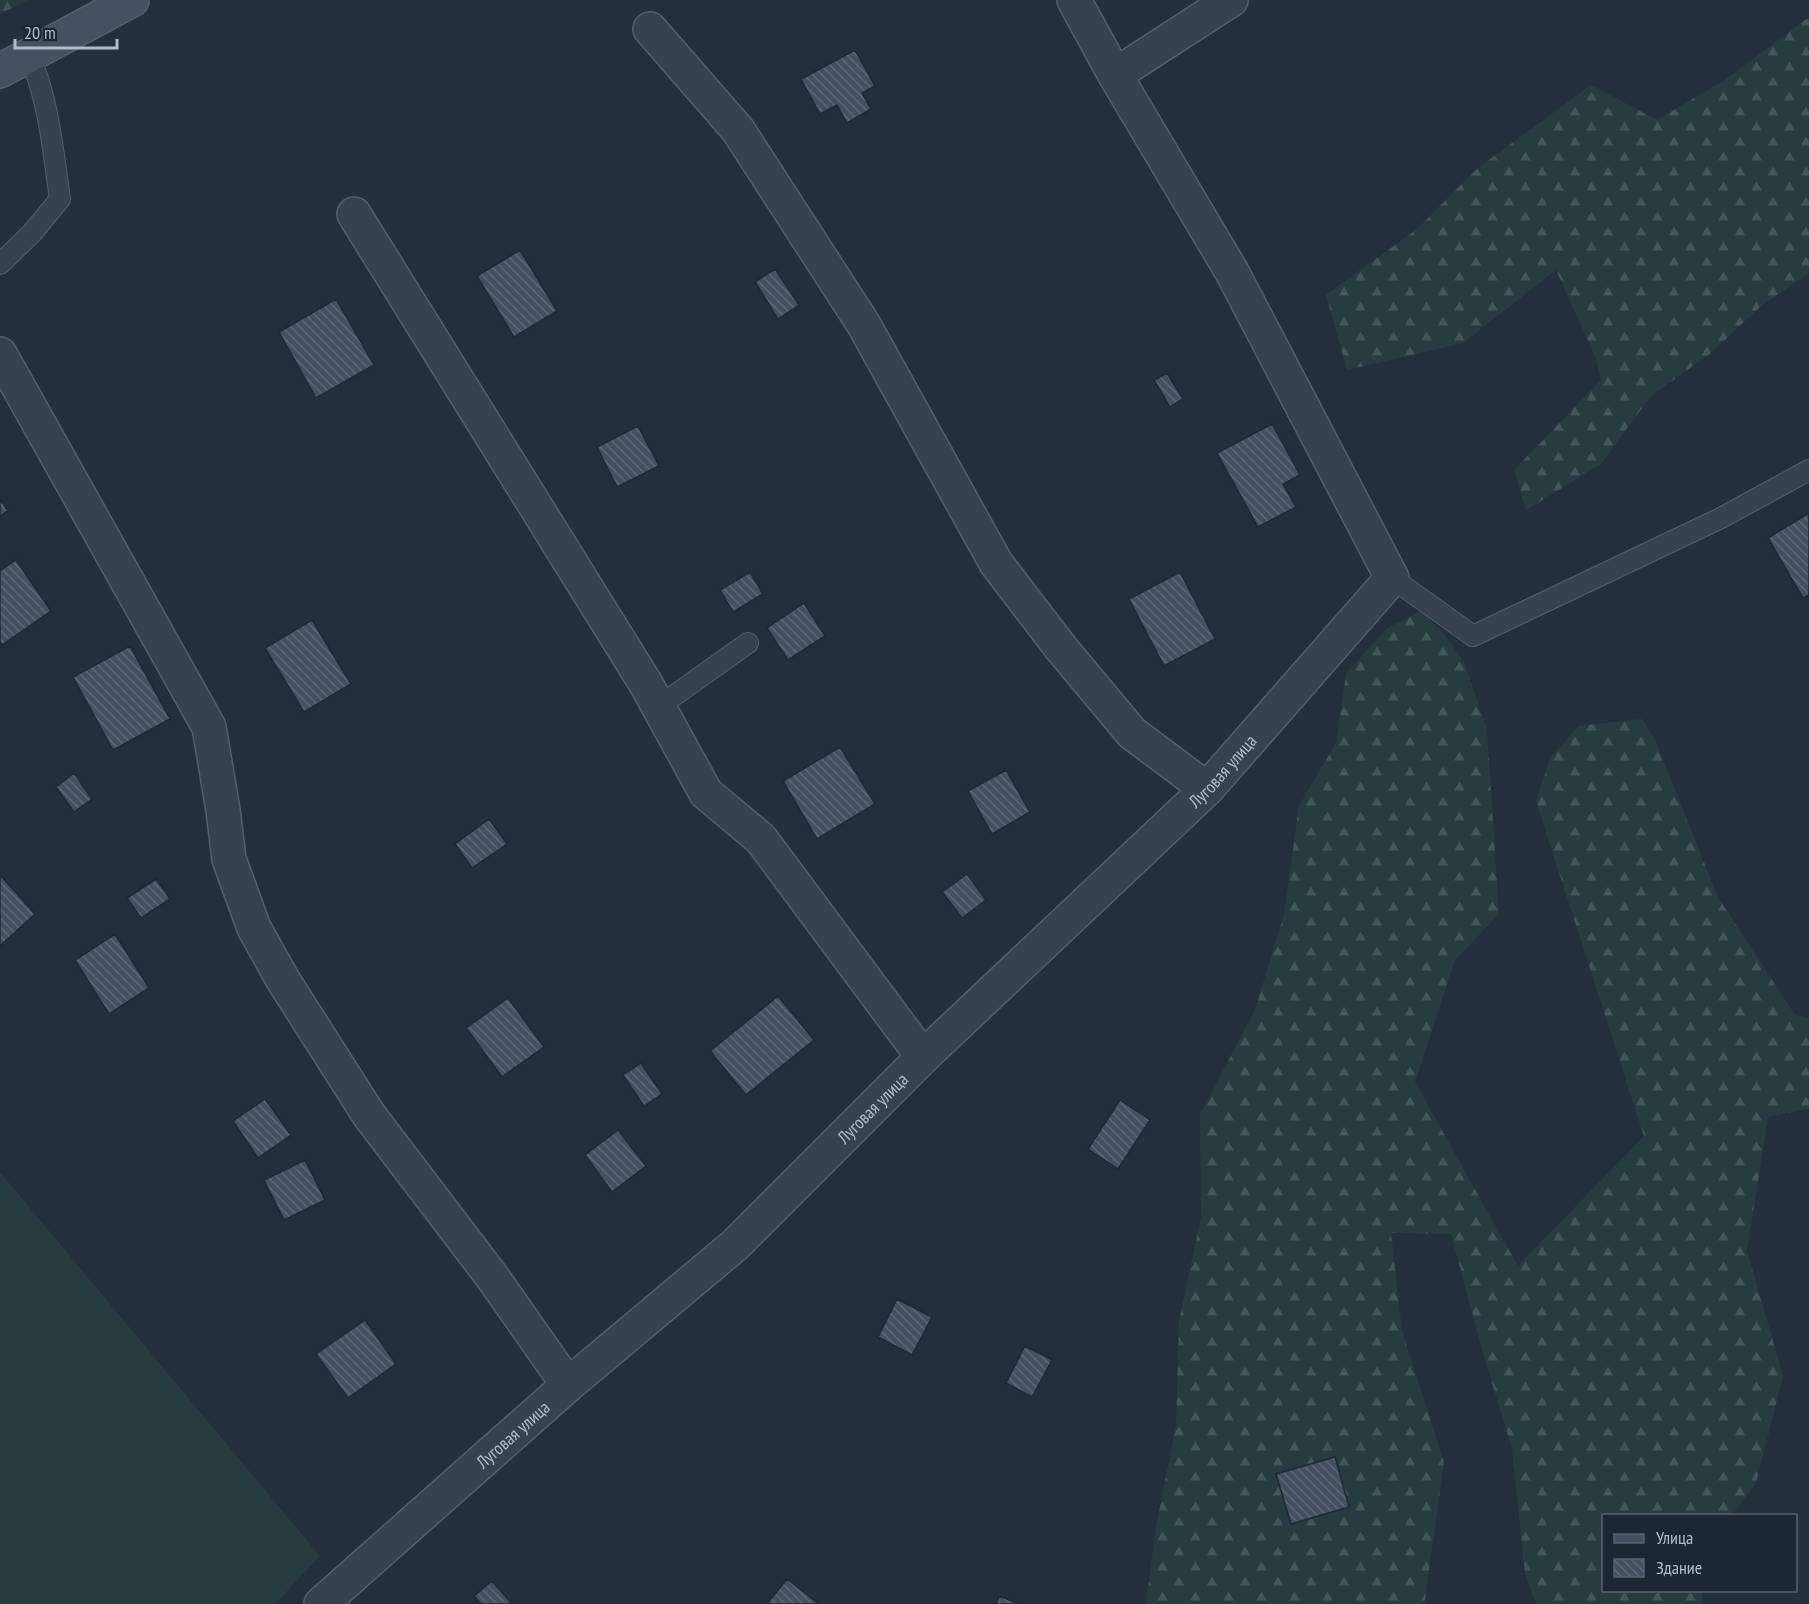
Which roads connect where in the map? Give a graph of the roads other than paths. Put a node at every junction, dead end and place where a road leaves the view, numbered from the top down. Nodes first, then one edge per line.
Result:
1 (132, 0) edge
2 (1074, 0) edge
3 (1231, 0) edge
4 (650, 29) dead end
5 (29, 55) junction
6 (0, 71) edge
7 (1115, 75) junction
8 (354, 214) dead end
9 (0, 264) edge
10 (0, 354) edge
11 (1809, 470) edge
12 (1392, 579) junction
13 (748, 643) dead end
14 (658, 707) junction
15 (1207, 789) junction
16 (923, 1057) junction
17 (568, 1385) junction
18 (321, 1604) edge

1 - 5 main road
2 - 7 street
3 - 7 street
4 - 15 street
5 - 6 main road
5 - 9 lane
7 - 12 street
8 - 14 street
10 - 17 street
11 - 12 lane
12 - 15 street, Луговая улица
13 - 14 lane
14 - 16 street
15 - 16 street, Луговая улица
16 - 17 street, Луговая улица
17 - 18 street, Луговая улица

